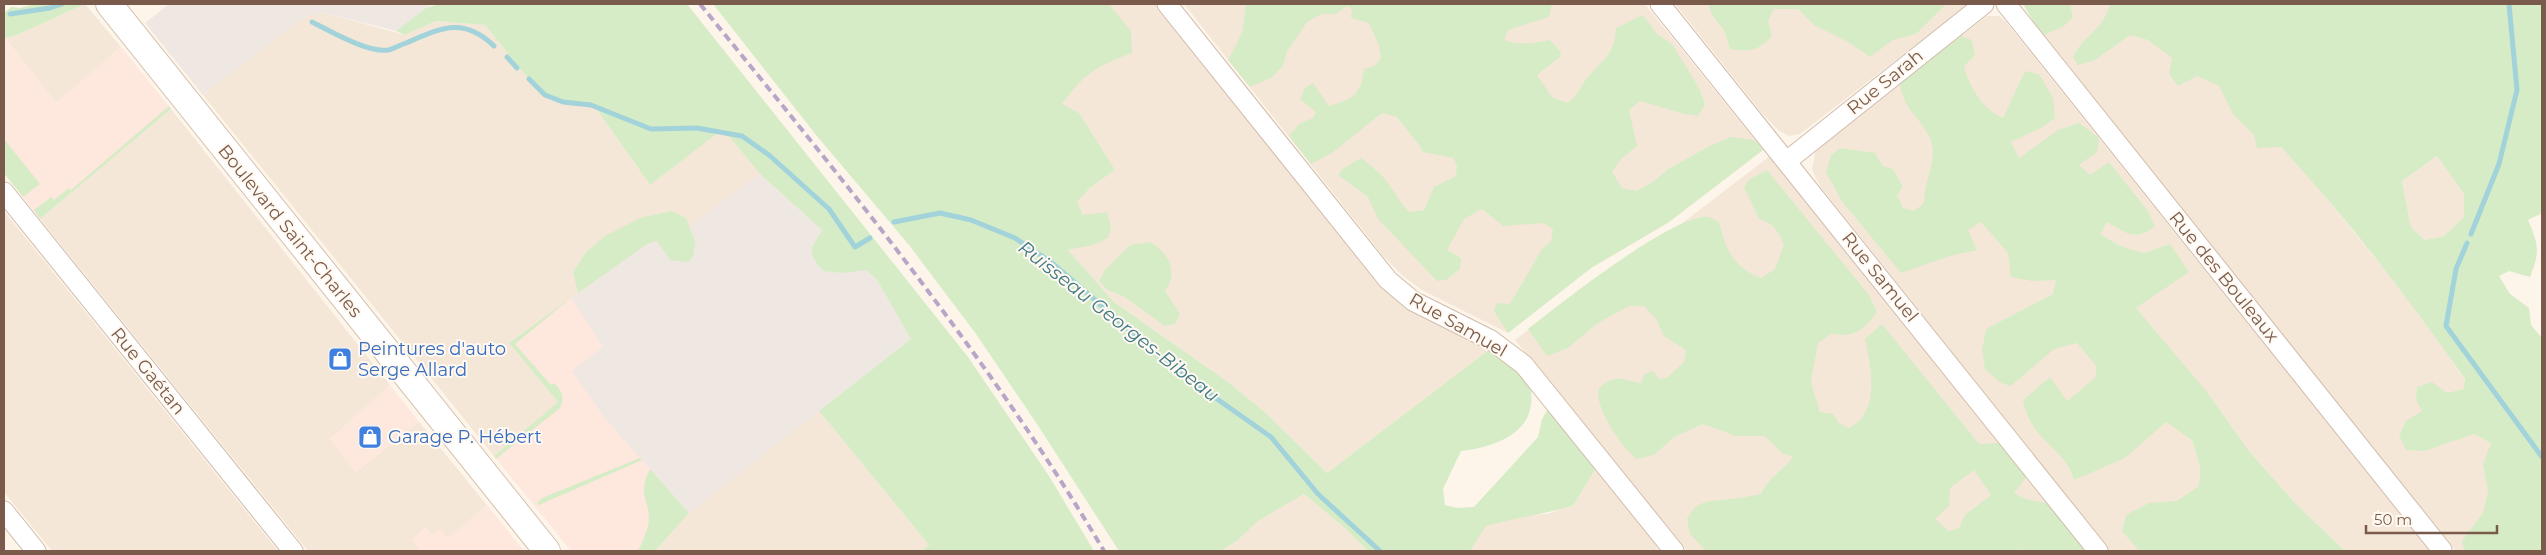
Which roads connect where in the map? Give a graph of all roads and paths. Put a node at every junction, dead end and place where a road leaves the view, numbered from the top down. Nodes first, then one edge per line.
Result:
1 (109, 4) edge
2 (1167, 4) edge
3 (1660, 4) edge
4 (1984, 4) edge
5 (2006, 4) edge
6 (1787, 161) junction
7 (4, 192) edge
8 (4, 511) edge
9 (2442, 550) dead end
10 (36, 551) edge
11 (292, 551) edge
12 (547, 551) edge
13 (1674, 551) edge
14 (2098, 551) edge

1 - 12 street, Boulevard Saint-Charles
2 - 13 street, Rue Samuel
3 - 6 street, Rue Samuel
4 - 6 street, Rue Sarah
5 - 9 street, Rue des Bouleaux
6 - 14 street, Rue Samuel
7 - 11 street, Rue Gaétan
8 - 10 street

